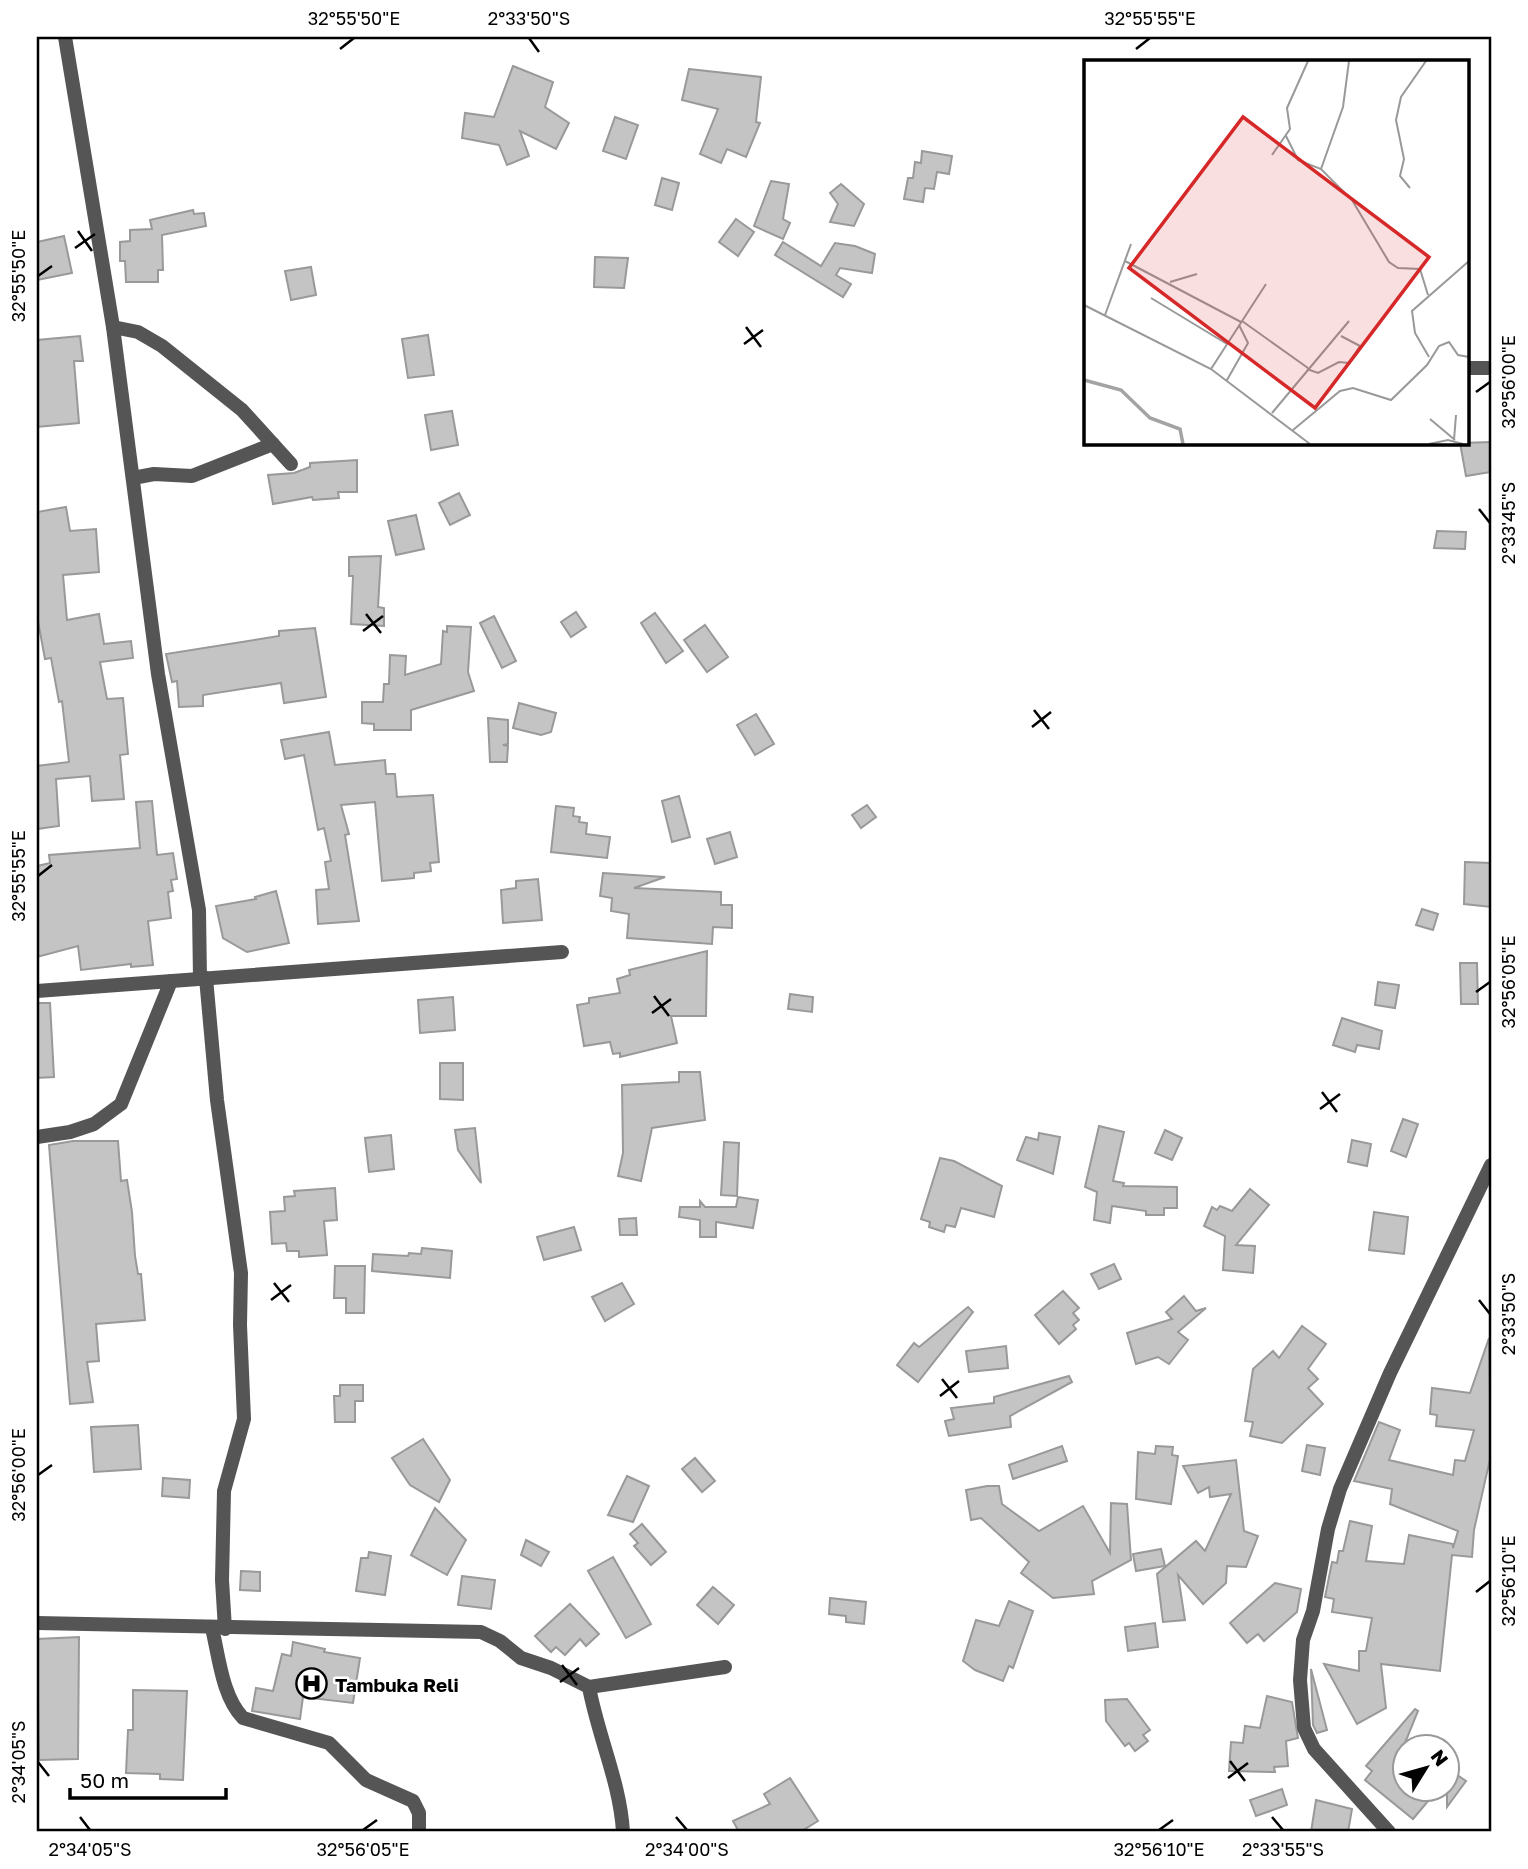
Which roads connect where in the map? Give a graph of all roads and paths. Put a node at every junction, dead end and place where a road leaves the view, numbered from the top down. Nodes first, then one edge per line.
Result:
1 (65, 37) edge
2 (113, 327) junction
3 (1491, 368) edge
4 (1468, 369) edge
5 (273, 444) junction
6 (291, 464) dead end
7 (133, 478) junction
8 (562, 952) dead end
9 (203, 978) junction
10 (171, 981) junction
11 (37, 991) edge
12 (37, 1137) edge
13 (1491, 1165) edge
14 (37, 1623) edge
15 (219, 1628) junction
16 (725, 1667) dead end
17 (589, 1687) junction
18 (419, 1832) edge
19 (623, 1832) edge
20 (1389, 1832) edge

1 - 2 street
2 - 5 street
2 - 7 street
3 - 4 street
5 - 6 street
5 - 7 street
7 - 9 street
8 - 9 street
9 - 10 street
9 - 15 street
10 - 11 street
10 - 12 street
13 - 20 street
14 - 15 street
15 - 17 street
15 - 18 street
16 - 17 street
17 - 19 street

